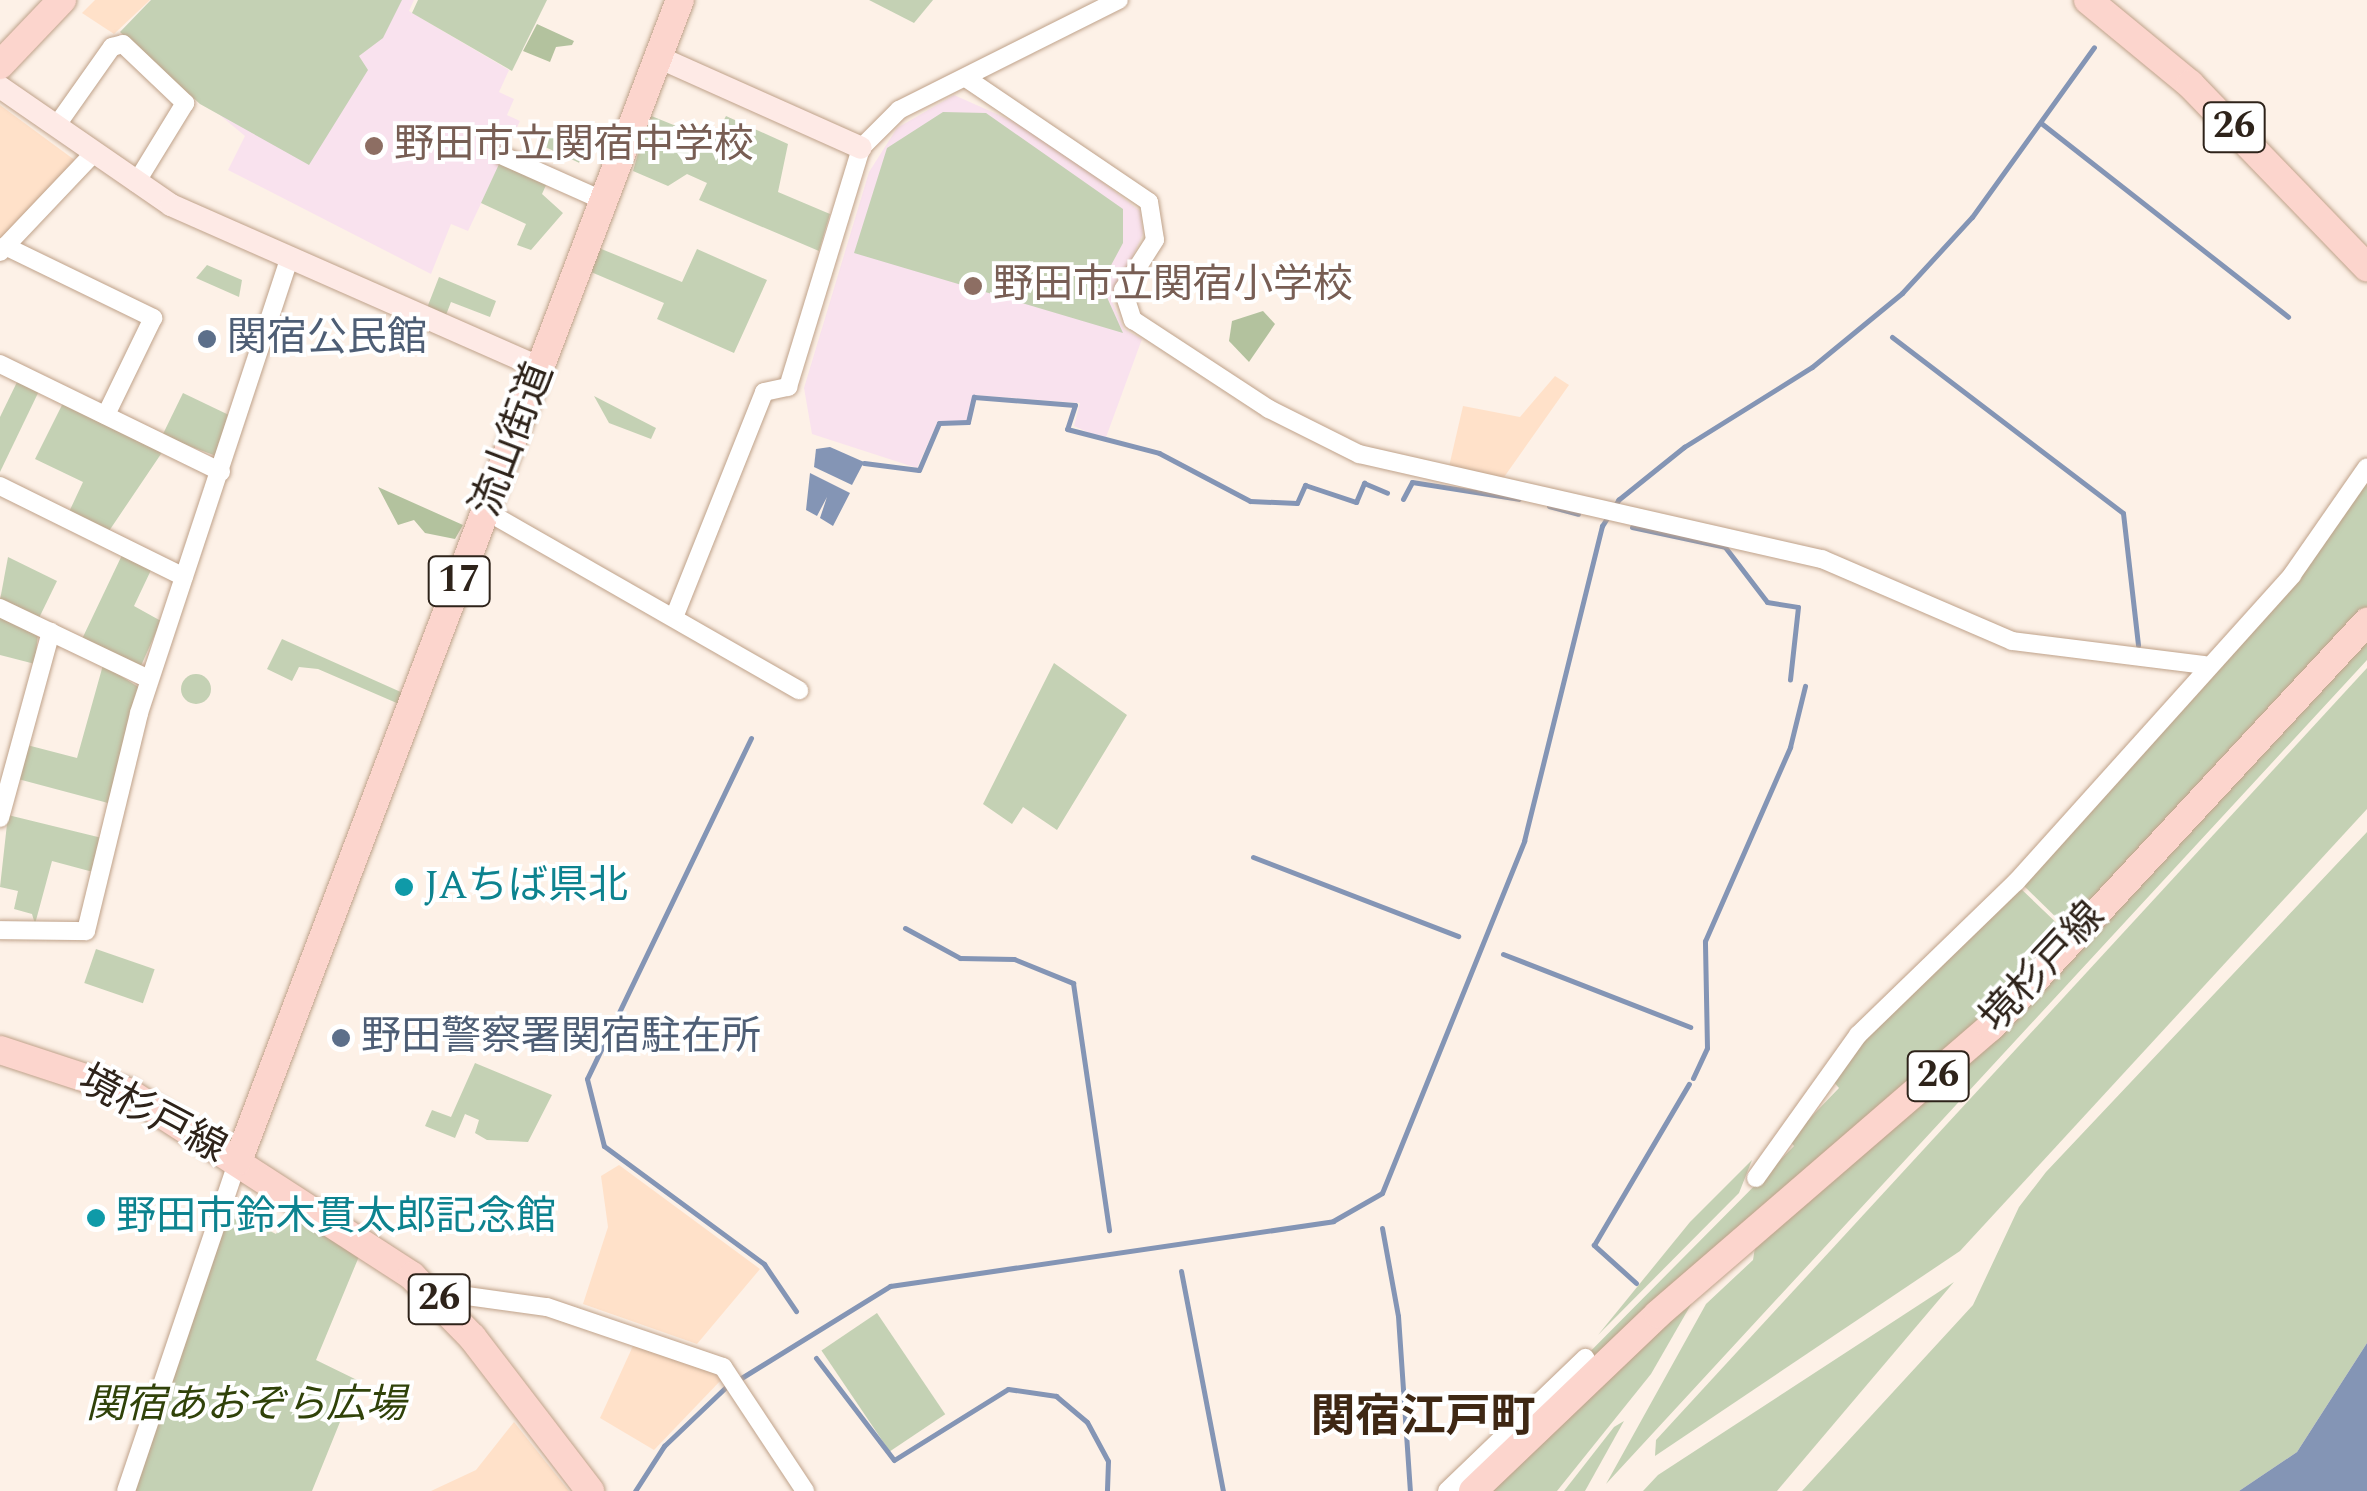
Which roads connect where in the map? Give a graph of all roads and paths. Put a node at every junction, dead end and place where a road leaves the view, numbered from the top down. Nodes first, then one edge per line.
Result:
1 (62, 0) edge
2 (680, 0) edge
3 (1119, 0) edge
4 (2088, 0) edge
5 (658, 57) junction
6 (0, 65) edge
7 (966, 78) junction
8 (0, 87) edge
9 (59, 122) junction
10 (861, 148) junction
11 (94, 152) junction
12 (503, 156) dead end
13 (136, 183) junction
14 (604, 201) junction
15 (3, 249) edge
16 (288, 262) junction
17 (2367, 268) edge
18 (0, 364) edge
19 (540, 368) junction
20 (106, 415) junction
21 (2367, 467) edge
22 (221, 472) junction
23 (0, 486) edge
24 (486, 511) junction
25 (184, 577) junction
26 (0, 608) edge
27 (675, 615) junction
28 (2367, 622) edge
29 (50, 632) junction
30 (2205, 664) junction
31 (149, 680) junction
32 (799, 690) dead end
33 (0, 818) edge
34 (0, 930) edge
35 (0, 1050) edge
36 (238, 1161) junction
37 (1756, 1178) dead end
38 (431, 1291) junction
39 (1585, 1358) dead end
40 (126, 1491) edge
41 (590, 1491) edge
42 (805, 1491) edge
43 (1447, 1491) edge
44 (1473, 1491) edge

1 - 6 main road
2 - 5 main road, 流山街道 / 17
3 - 7 street
4 - 17 main road, 26
5 - 10 street
5 - 14 main road, 流山街道 / 17
7 - 10 street
7 - 30 street
8 - 9 street
9 - 11 street
9 - 13 street
10 - 27 street
11 - 13 street
11 - 15 street
12 - 14 street
13 - 16 street
14 - 19 main road, 流山街道 / 17
15 - 20 street
16 - 19 street
16 - 22 street
18 - 20 street
19 - 24 main road, 流山街道 / 17
20 - 22 street
21 - 30 street
22 - 25 street
23 - 25 street
24 - 27 street
24 - 36 main road, 流山街道 / 17
25 - 31 street
26 - 29 street
27 - 32 street
28 - 44 main road, 境杉戸線 / 26
29 - 31 street
29 - 33 street
30 - 37 street
31 - 34 street
35 - 36 main road, 境杉戸線 / 26
36 - 38 main road, 境杉戸線 / 26
36 - 40 street
38 - 41 main road, 境杉戸線 / 26
38 - 42 street
39 - 43 street

